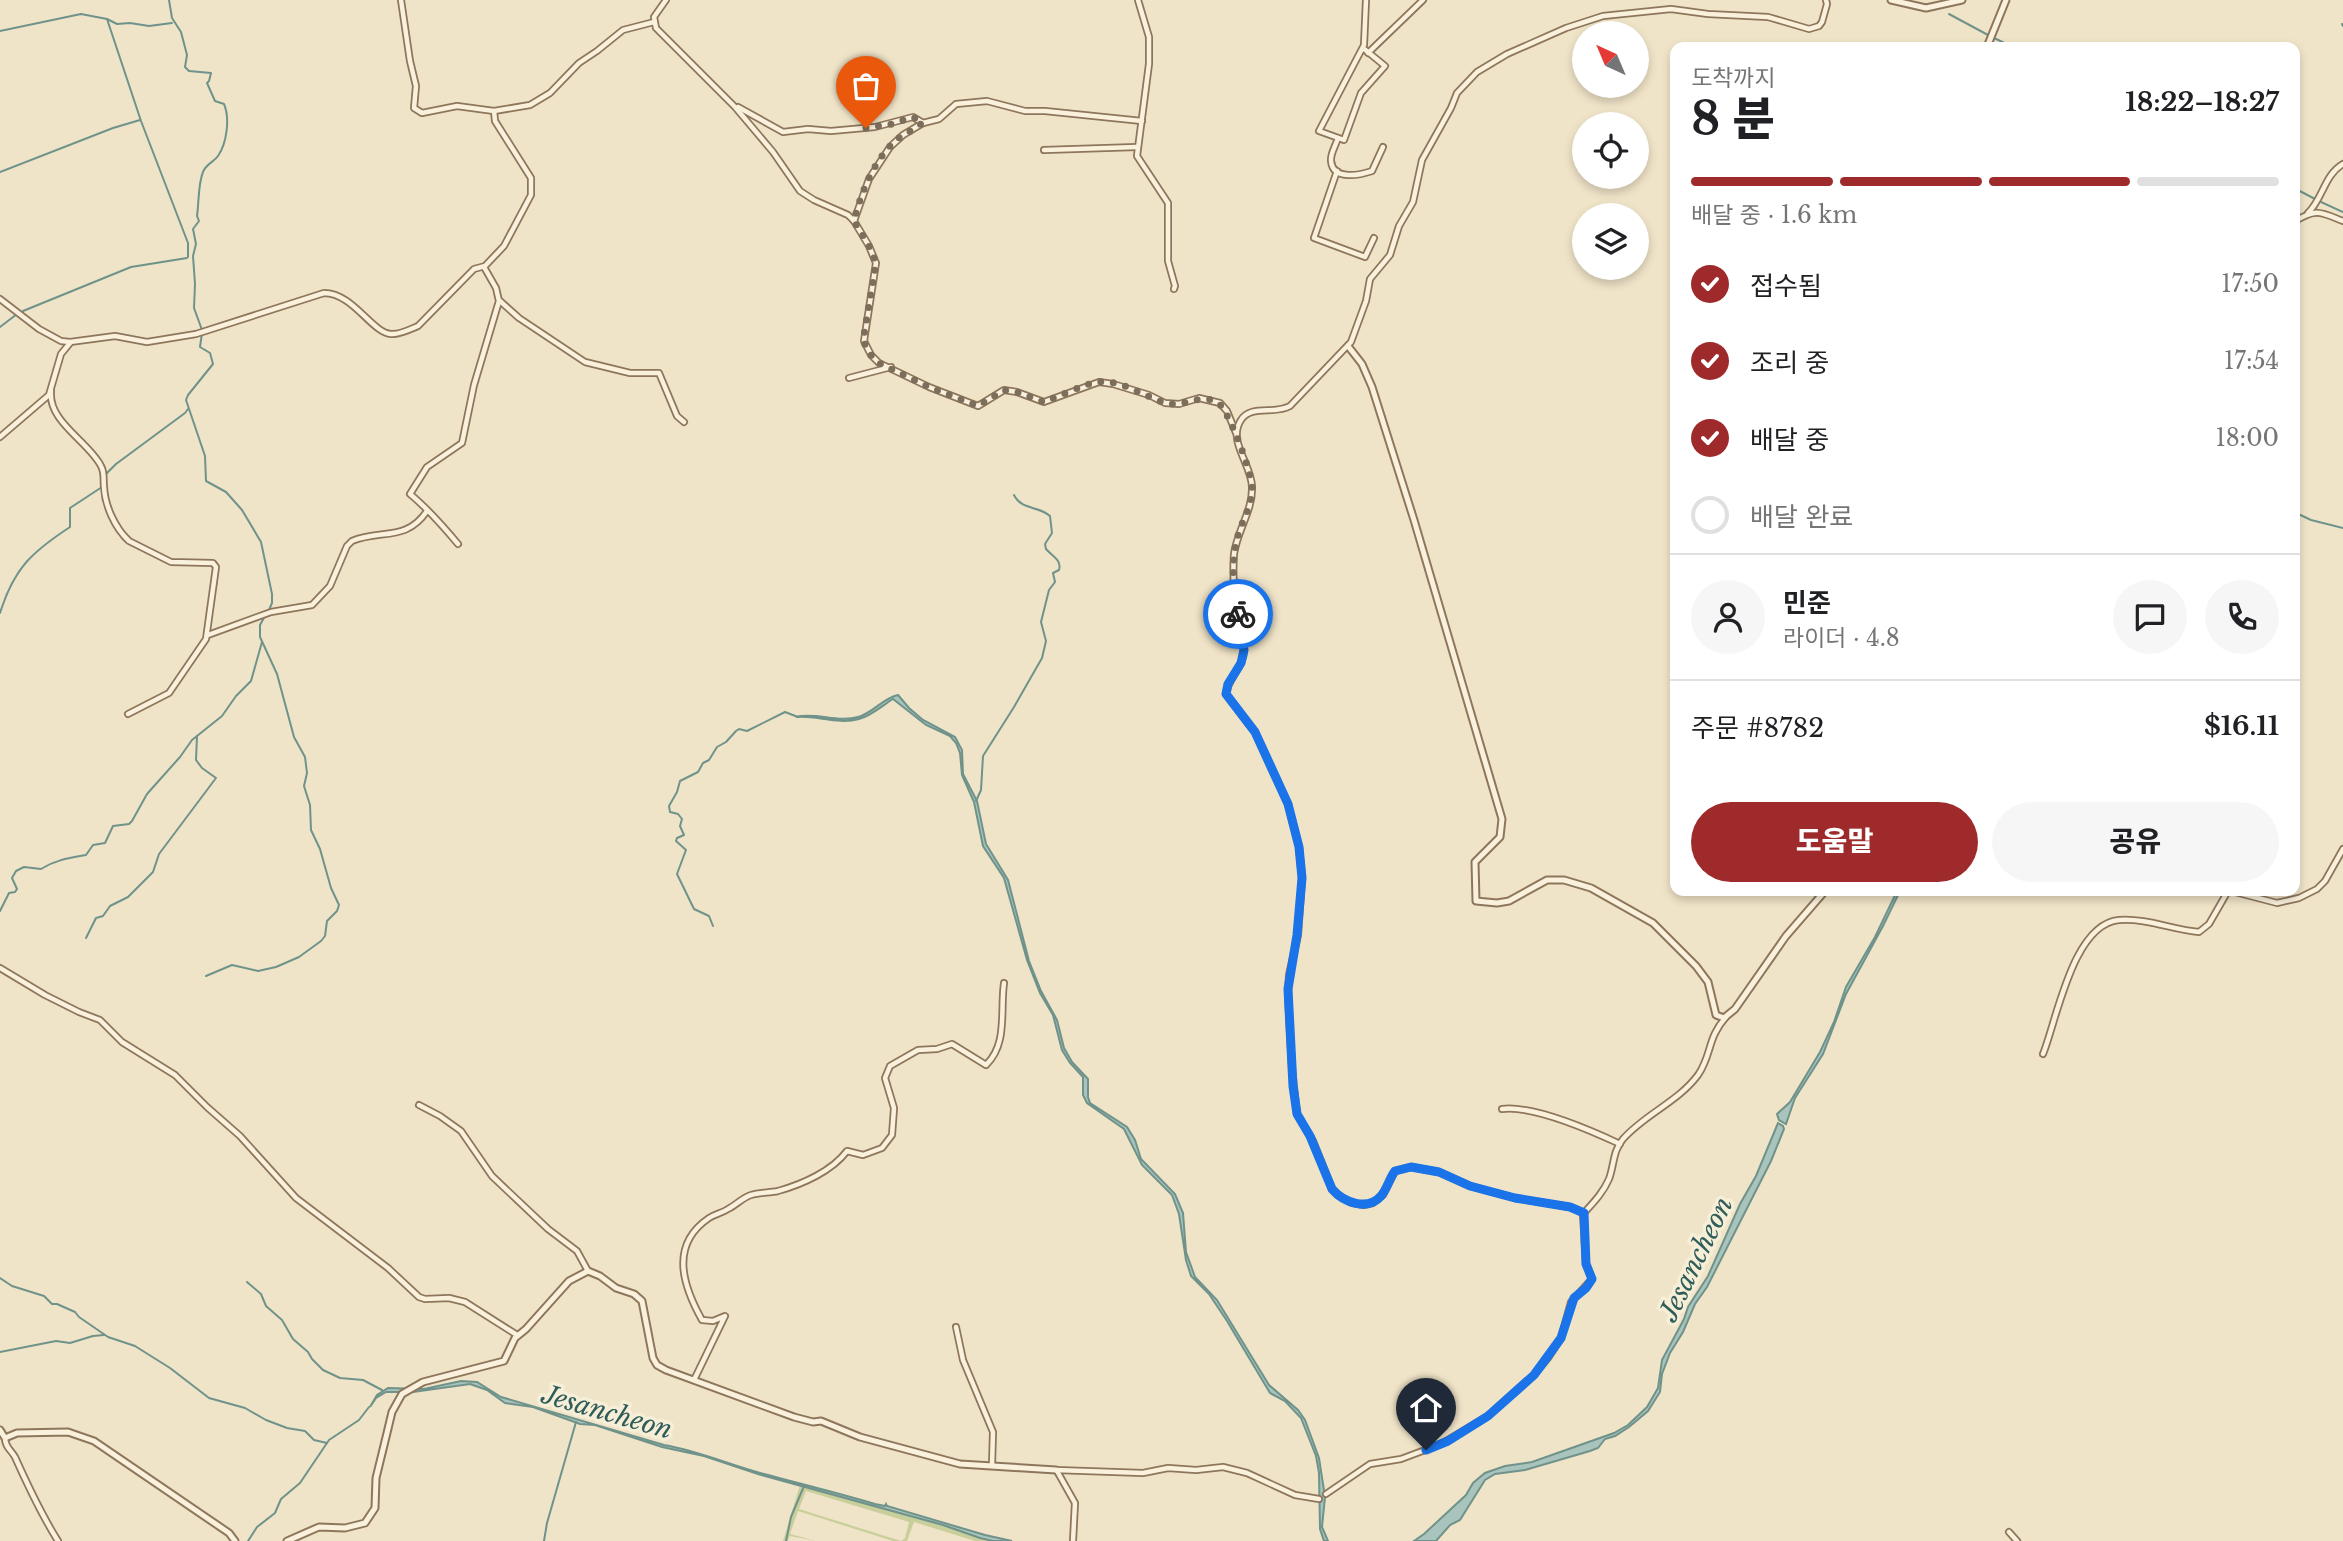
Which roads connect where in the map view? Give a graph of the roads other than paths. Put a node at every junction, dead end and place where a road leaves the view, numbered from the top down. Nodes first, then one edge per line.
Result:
1 (401, 0) edge
2 (666, 0) edge
3 (1138, 0) edge
4 (1366, 0) edge
5 (1423, 0) edge
6 (1826, 0) edge
7 (1891, 0) edge
8 (1962, 0) edge
9 (2006, 0) edge
10 (654, 22) junction
11 (1989, 42) edge
12 (1363, 48) junction
13 (1368, 52) junction
14 (735, 107) junction
15 (494, 111) junction
16 (1142, 121) junction
17 (923, 122) junction
18 (1338, 138) junction
19 (1137, 147) junction
20 (1383, 147) dead end
21 (1044, 150) dead end
22 (2343, 164) edge
23 (1336, 170) junction
24 (2308, 213) junction
25 (2300, 218) edge
26 (854, 221) junction
27 (2343, 221) edge
28 (1374, 238) dead end
29 (484, 267) junction
30 (1174, 289) dead end
31 (0, 299) edge
32 (499, 301) junction
33 (53, 338) junction
34 (71, 342) junction
35 (1348, 346) junction
36 (61, 354) junction
37 (891, 367) junction
38 (849, 378) dead end
39 (51, 391) junction
40 (684, 422) dead end
41 (1236, 434) junction
42 (0, 437) edge
43 (427, 511) junction
44 (458, 544) dead end
45 (208, 635) junction
46 (128, 714) dead end
47 (2343, 849) edge
48 (1821, 896) edge
49 (2226, 896) edge
50 (2249, 896) edge
51 (0, 968) edge
52 (1003, 983) dead end
53 (1726, 1017) junction
54 (2043, 1054) dead end
55 (419, 1105) dead end
56 (1502, 1109) dead end
57 (1620, 1144) junction
58 (1584, 1213) junction
59 (588, 1271) junction
60 (956, 1327) dead end
61 (517, 1335) junction
62 (694, 1380) junction
63 (0, 1430) edge
64 (5, 1438) junction
65 (992, 1465) junction
66 (1056, 1471) junction
67 (1325, 1494) dead end
68 (1319, 1499) dead end
69 (2009, 1532) dead end
70 (58, 1541) edge
71 (235, 1541) edge
72 (287, 1541) edge
73 (1073, 1541) edge
74 (2017, 1541) edge

1 - 15 street
2 - 10 street
3 - 16 street
4 - 12 street
5 - 13 street
6 - 35 street
7 - 8 street
9 - 11 street
10 - 14 street
10 - 15 street
12 - 13 street
12 - 18 street
13 - 18 street
14 - 17 street
14 - 26 street
15 - 29 street
16 - 17 street
16 - 19 street
17 - 26 street
18 - 23 street
19 - 21 street
19 - 30 street
20 - 23 street
22 - 24 street
23 - 28 street
24 - 25 street
24 - 27 street
26 - 37 street
29 - 32 street
29 - 34 street
31 - 33 street
32 - 40 street
32 - 43 street
33 - 34 street
33 - 36 street
34 - 36 street
35 - 41 street
35 - 53 street
36 - 39 street
37 - 38 street
37 - 41 street
39 - 42 street
39 - 45 street
41 - 58 street
43 - 44 street
43 - 45 street
45 - 46 street
47 - 50 street
48 - 53 street
49 - 54 street
51 - 61 street
52 - 62 street
53 - 57 street
55 - 59 street
56 - 57 street
57 - 58 street
58 - 67 street
59 - 61 street
59 - 62 street
60 - 65 street
61 - 72 street
62 - 65 street
63 - 64 street
64 - 70 street
64 - 71 street
65 - 66 street
66 - 68 street
66 - 73 street
69 - 74 street

